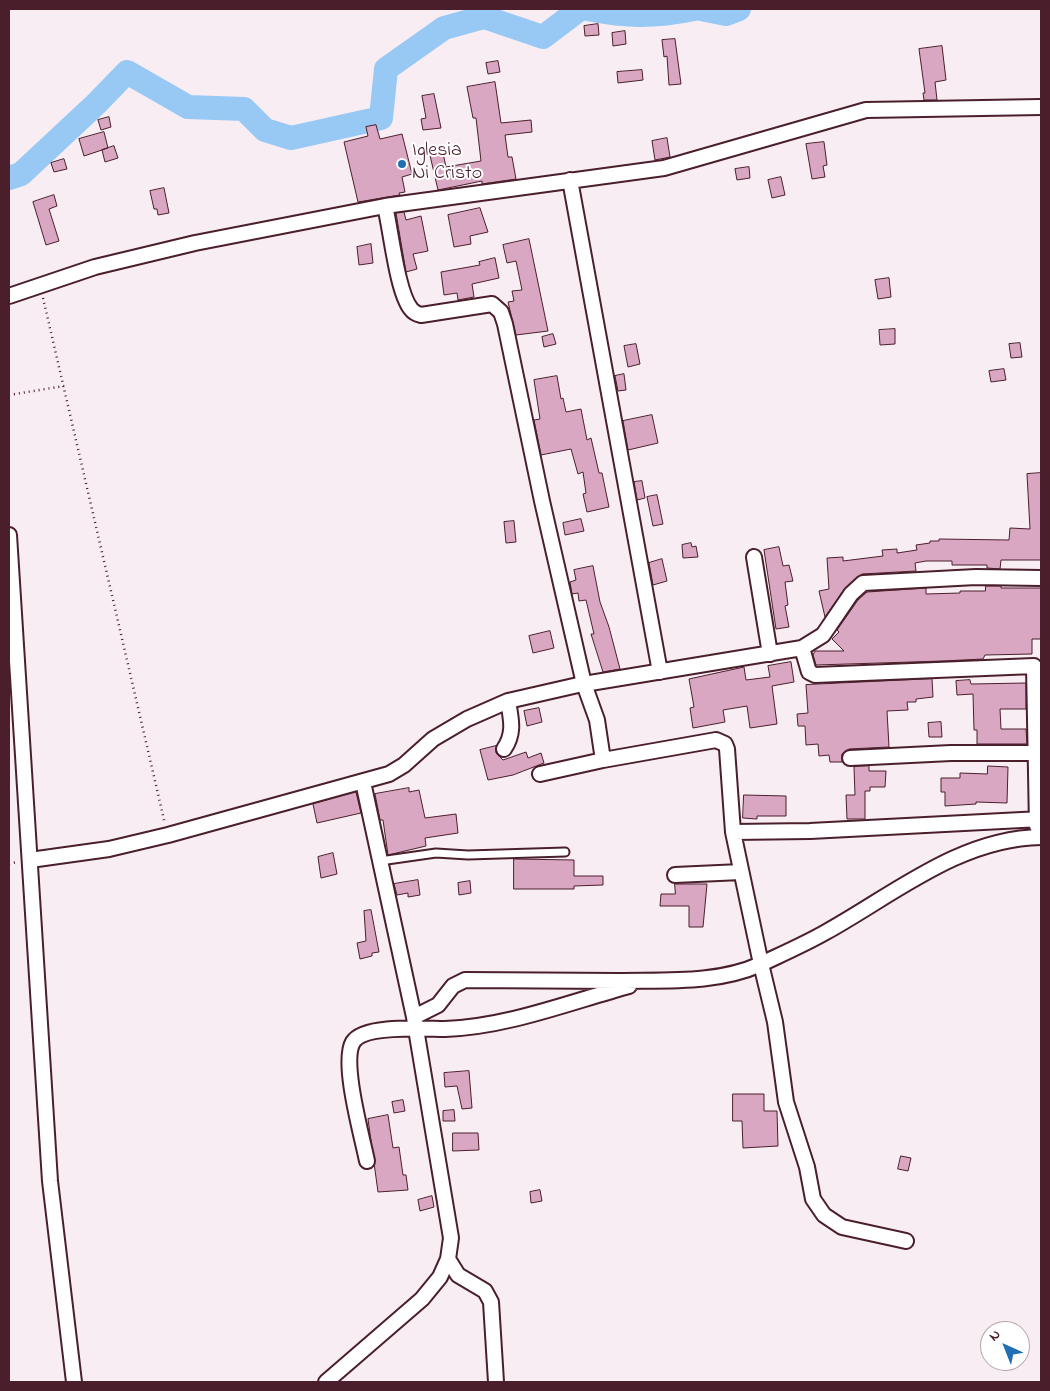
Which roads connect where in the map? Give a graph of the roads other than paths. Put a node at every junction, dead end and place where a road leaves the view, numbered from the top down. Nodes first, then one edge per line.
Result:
1 (1041, 107) edge
2 (570, 180) junction
3 (385, 206) junction
4 (9, 296) edge
5 (9, 535) edge
6 (754, 556) dead end
7 (1041, 578) edge
8 (802, 648) junction
9 (770, 654) junction
10 (660, 672) junction
11 (584, 684) junction
12 (508, 701) junction
13 (504, 749) dead end
14 (1037, 753) junction
15 (850, 758) dead end
16 (603, 760) junction
17 (540, 774) dead end
18 (363, 782) junction
19 (1040, 819) edge
20 (733, 832) junction
21 (1039, 837) edge
22 (565, 852) dead end
23 (30, 860) junction
24 (380, 861) junction
25 (741, 872) junction
26 (675, 875) dead end
27 (761, 964) junction
28 (648, 980) junction
29 (415, 1023) junction
30 (367, 1161) dead end
31 (906, 1240) dead end
32 (448, 1259) junction
33 (74, 1382) edge
34 (326, 1382) edge
35 (496, 1382) edge

1 - 2 street
2 - 3 street
2 - 10 street
3 - 4 street
3 - 11 street
5 - 23 street
6 - 9 street
7 - 8 street
8 - 9 street
8 - 14 street
9 - 10 street
10 - 11 street
11 - 12 street
11 - 16 street
12 - 13 street
12 - 18 street
14 - 15 street
14 - 19 street
16 - 17 street
16 - 20 street
18 - 23 street
18 - 24 street
19 - 20 street
19 - 21 street
20 - 25 street
21 - 27 street
22 - 24 lane
23 - 33 street
24 - 29 street
25 - 26 street
25 - 27 street
27 - 28 street
27 - 31 street
28 - 29 street
28 - 29 street
29 - 30 street
29 - 32 street
32 - 34 street
32 - 35 street

